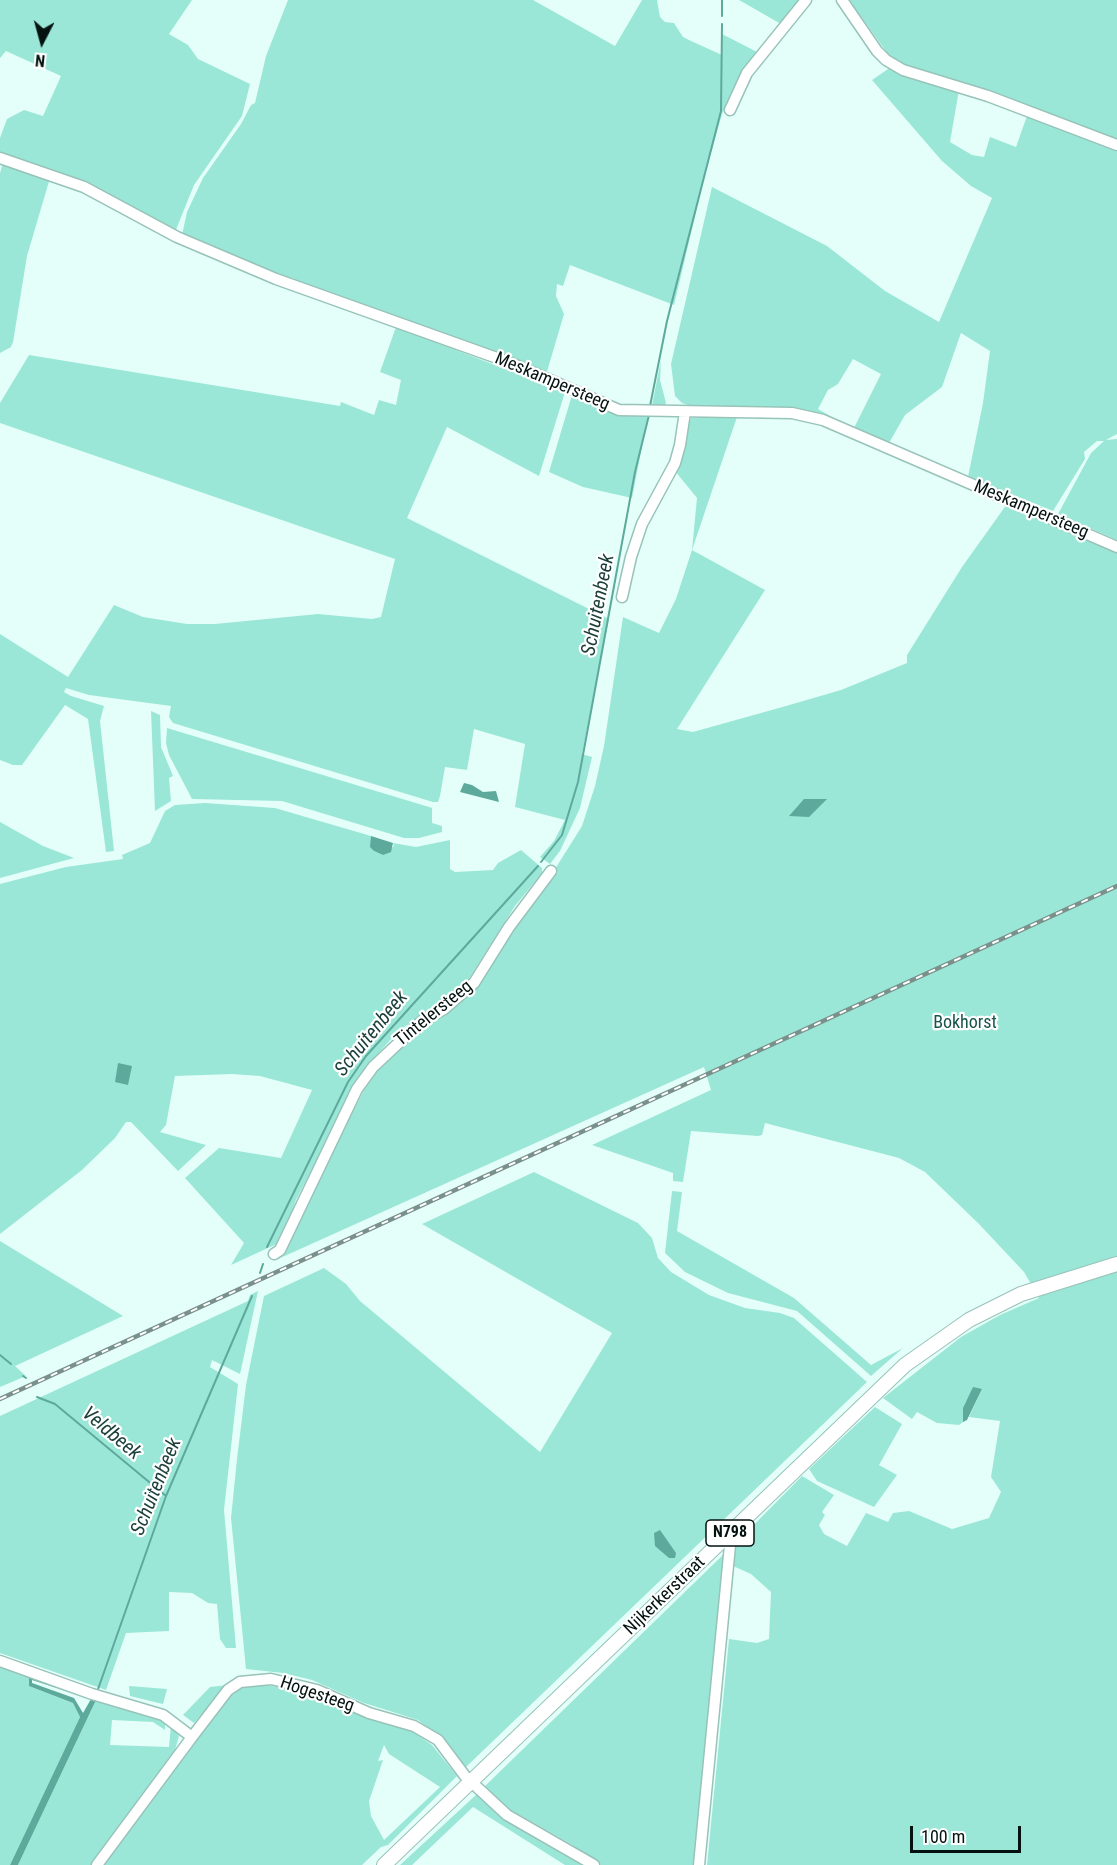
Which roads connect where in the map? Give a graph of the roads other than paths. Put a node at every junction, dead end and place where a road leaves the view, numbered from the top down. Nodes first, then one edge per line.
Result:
1 (806, 0) edge
2 (842, 0) edge
3 (730, 110) dead end
4 (1117, 145) edge
5 (0, 158) edge
6 (685, 412) junction
7 (1117, 547) edge
8 (622, 597) dead end
9 (551, 871) dead end
10 (274, 1254) dead end
11 (1117, 1264) edge
12 (725, 1539) junction
13 (0, 1661) edge
14 (192, 1737) junction
15 (470, 1781) junction
16 (97, 1865) edge
17 (384, 1865) edge
18 (594, 1865) edge
19 (699, 1865) edge

1 - 3 street
2 - 4 street
5 - 6 street, Meskampersteeg
6 - 7 street, Meskampersteeg
6 - 8 street
9 - 10 street, Tintelersteeg
11 - 12 main road, Nijkerkerstraat / N798
12 - 15 main road, Nijkerkerstraat / N798
12 - 19 street
13 - 14 street
14 - 15 street, Hogesteeg
14 - 16 street, Hogesteeg
15 - 17 main road, Nijkerkerstraat / N798
15 - 18 street, Hogesteeg

